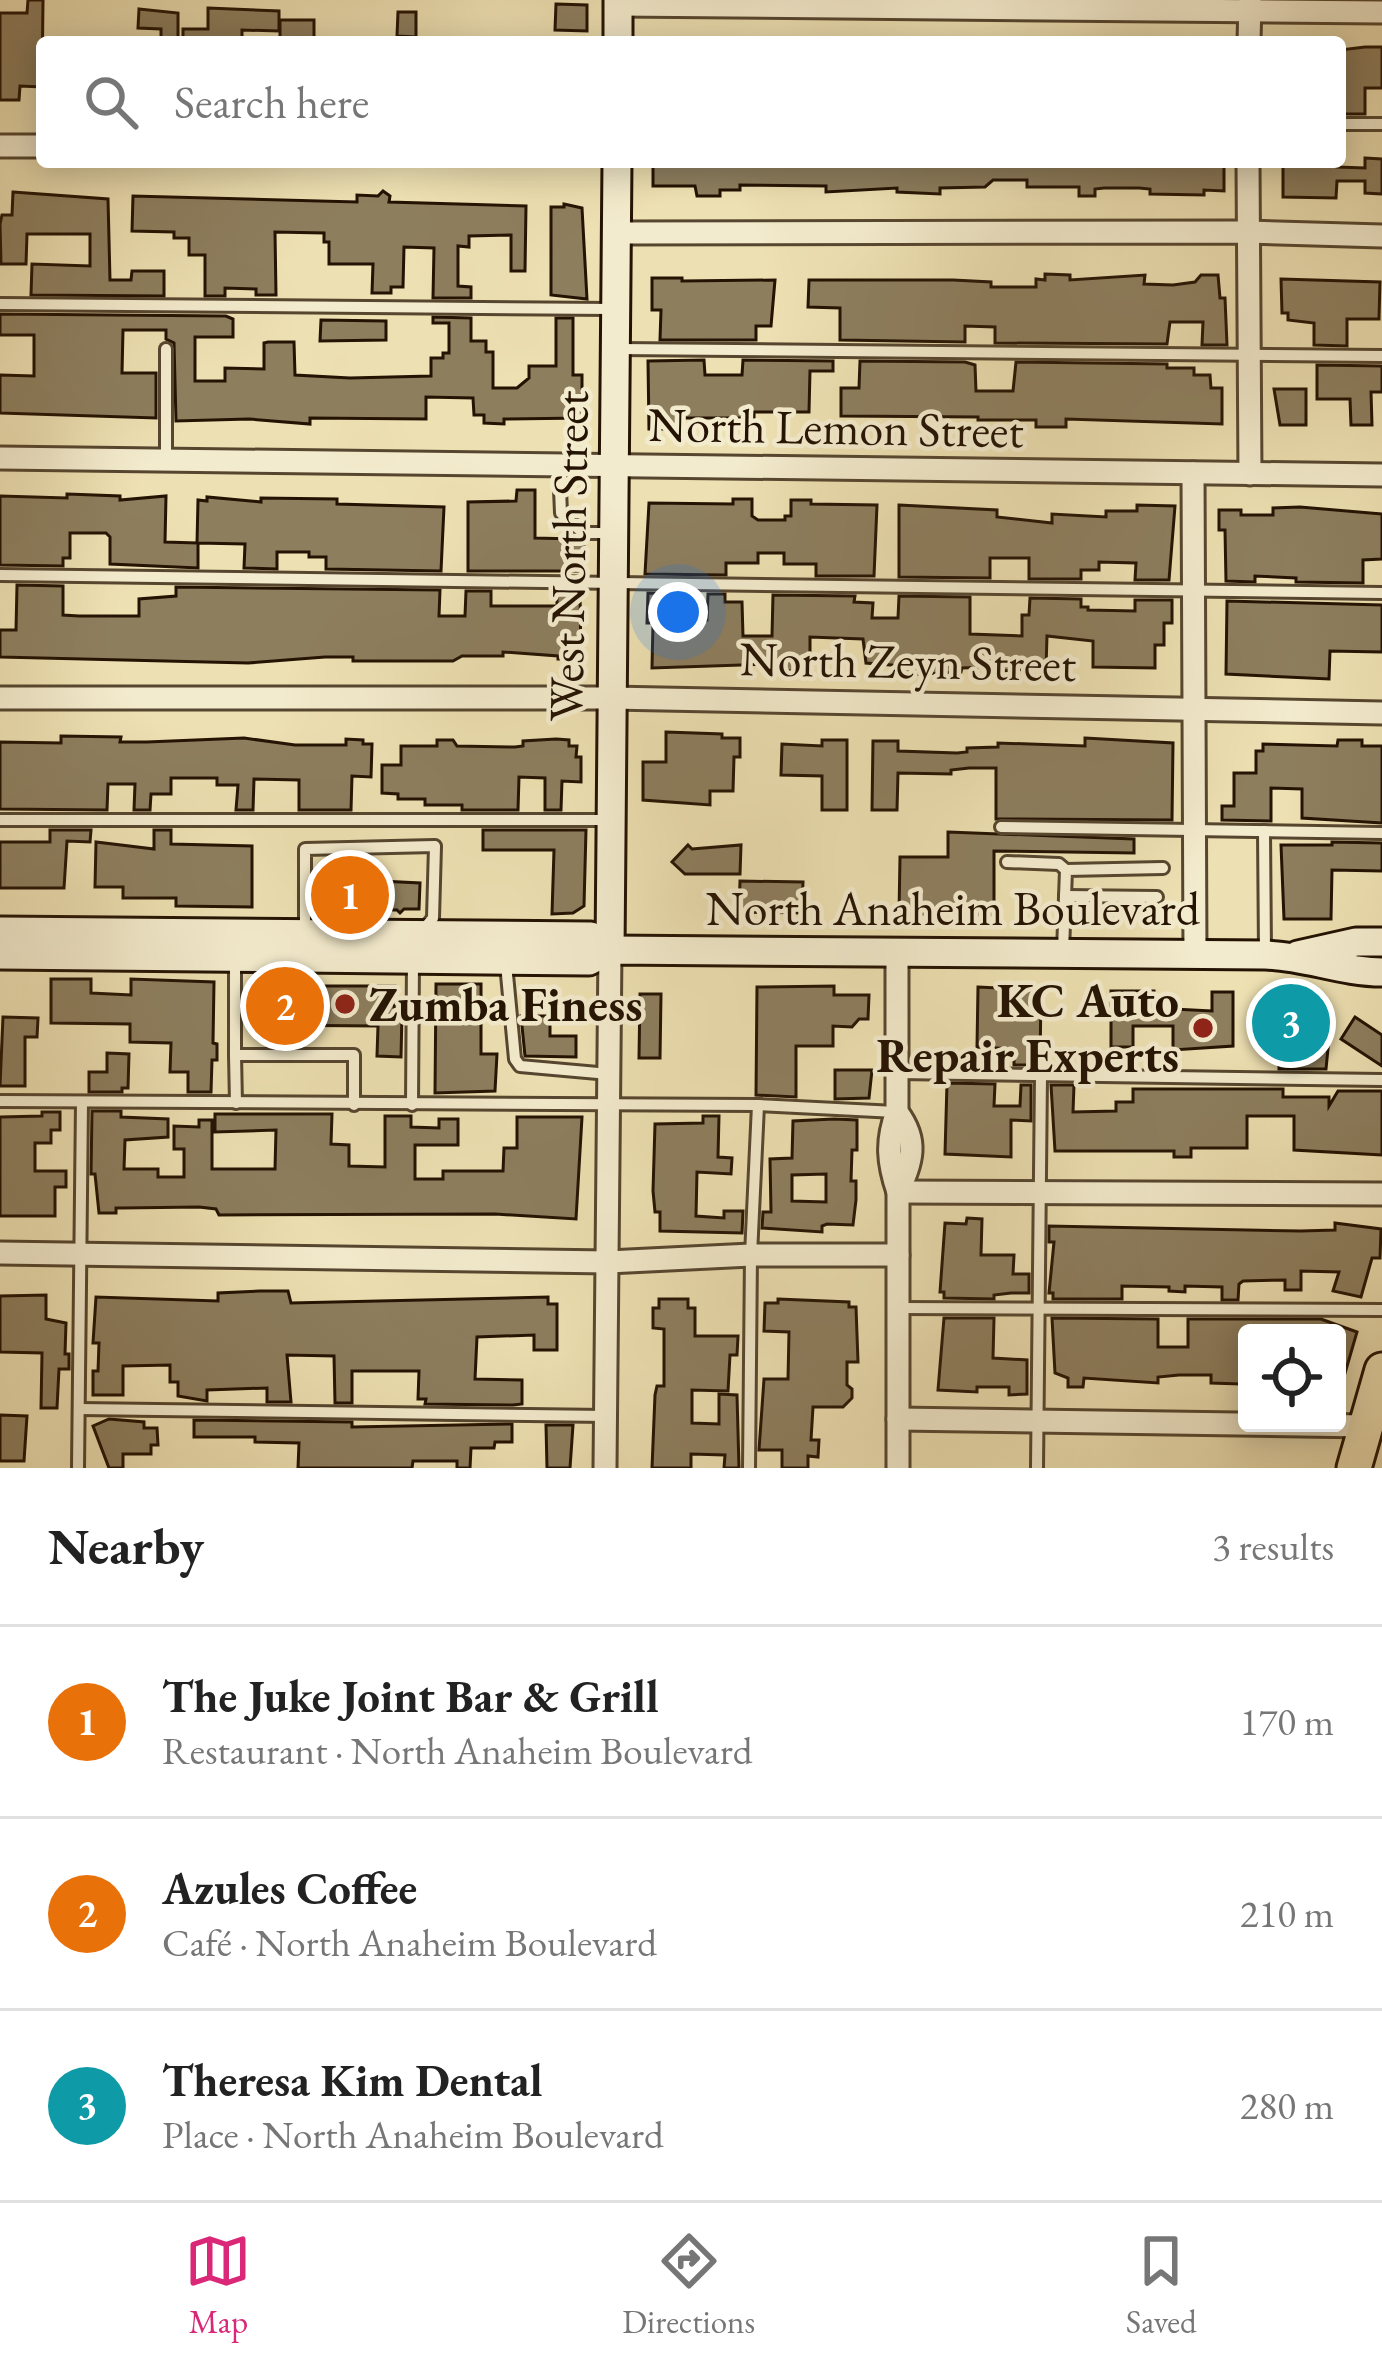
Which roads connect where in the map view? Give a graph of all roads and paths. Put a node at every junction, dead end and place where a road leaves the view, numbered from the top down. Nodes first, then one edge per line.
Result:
1 (618, 3) edge
2 (1250, 5) edge
3 (1382, 12) edge
4 (618, 36) edge
5 (1250, 36) edge
6 (1346, 124) edge
7 (1382, 124) edge
8 (0, 146) edge
9 (36, 146) edge
10 (616, 168) edge
11 (1248, 168) edge
12 (1247, 232) junction
13 (616, 233) junction
14 (1382, 236) edge
15 (0, 304) edge
16 (615, 309) junction
17 (166, 349) dead end
18 (615, 349) junction
19 (1246, 355) junction
20 (1382, 356) edge
21 (0, 458) edge
22 (166, 460) junction
23 (559, 465) junction
24 (614, 466) junction
25 (1193, 473) junction
26 (1250, 474) junction
27 (1382, 475) edge
28 (613, 533) junction
29 (0, 575) edge
30 (612, 584) junction
31 (1193, 592) junction
32 (1382, 593) edge
33 (0, 698) edge
34 (611, 698) junction
35 (1192, 709) junction
36 (1382, 713) edge
37 (0, 820) edge
38 (610, 820) junction
39 (1001, 827) dead end
40 (1194, 830) junction
41 (1264, 831) junction
42 (1382, 833) edge
43 (1007, 862) dead end
44 (1163, 868) dead end
45 (1066, 870) junction
46 (1065, 896) junction
47 (1157, 897) dead end
48 (0, 932) edge
49 (1382, 942) edge
50 (234, 945) junction
51 (305, 946) junction
52 (416, 948) junction
53 (610, 950) junction
54 (898, 952) junction
55 (1063, 954) junction
56 (0, 955) edge
57 (1195, 956) junction
58 (1265, 956) junction
59 (1294, 956) junction
60 (506, 961) junction
61 (1382, 972) edge
62 (235, 1055) junction
63 (898, 1073) junction
64 (609, 1074) junction
65 (1041, 1075) junction
66 (1382, 1080) edge
67 (0, 1101) edge
68 (82, 1102) junction
69 (236, 1103) junction
70 (354, 1105) junction
71 (412, 1105) junction
72 (758, 1105) junction
73 (609, 1107) junction
74 (897, 1112) junction
75 (898, 1192) junction
76 (1040, 1192) junction
77 (1382, 1194) edge
78 (0, 1252) edge
79 (81, 1254) junction
80 (751, 1255) junction
81 (898, 1255) junction
82 (608, 1262) junction
83 (1039, 1307) junction
84 (898, 1308) junction
85 (1382, 1310) edge
86 (1382, 1370) edge
87 (79, 1409) junction
88 (606, 1415) junction
89 (898, 1419) junction
90 (1037, 1421) junction
91 (1366, 1426) junction
92 (78, 1468) edge
93 (605, 1468) edge
94 (749, 1468) edge
95 (898, 1468) edge
96 (1037, 1468) edge
97 (1354, 1468) edge

1 - 2 street
1 - 4 main road
2 - 3 street
2 - 5 street
6 - 7 lane
8 - 9 street
10 - 13 main road, West North Street
11 - 12 street
12 - 13 street
12 - 14 street
12 - 19 street
13 - 16 main road, West North Street
15 - 16 lane
16 - 18 main road, West North Street
17 - 22 lane
18 - 19 lane
18 - 24 main road, West North Street
19 - 20 lane
19 - 26 street
21 - 22 street, North Lemon Street
22 - 23 street, North Lemon Street
23 - 24 street, North Lemon Street
23 - 28 lane
24 - 25 street, North Lemon Street
24 - 28 main road, West North Street
25 - 26 street, North Lemon Street
25 - 31 street
26 - 27 street, North Lemon Street
28 - 30 main road, West North Street
29 - 30 lane
30 - 31 lane
30 - 34 main road, West North Street
31 - 32 lane
31 - 35 street
33 - 34 street, North Zeyn Street
34 - 35 street, North Zeyn Street
34 - 38 main road, West North Street
35 - 36 street, North Zeyn Street
35 - 40 street
37 - 38 lane
38 - 53 main road, West North Street
39 - 40 lane
40 - 41 lane
40 - 57 street
41 - 42 lane
41 - 58 lane
43 - 45 lane
44 - 45 lane
45 - 46 lane
46 - 47 lane
46 - 55 lane
48 - 50 main road, North Anaheim Boulevard
49 - 59 main road, North Anaheim Boulevard
50 - 51 main road, North Anaheim Boulevard
50 - 56 main road, North Anaheim Boulevard
50 - 62 lane
51 - 52 main road, North Anaheim Boulevard
51 - 52 lane
52 - 53 main road, North Anaheim Boulevard
52 - 60 main road, North Anaheim Boulevard
52 - 71 lane
53 - 54 main road, North Anaheim Boulevard
53 - 60 main road, North Anaheim Boulevard
53 - 64 street
54 - 55 main road, North Anaheim Boulevard
54 - 63 street
55 - 57 main road, North Anaheim Boulevard
57 - 58 main road, North Anaheim Boulevard
58 - 59 main road, North Anaheim Boulevard
59 - 61 main road, North Anaheim Boulevard
60 - 64 lane
62 - 69 lane
62 - 70 lane
63 - 65 lane
63 - 74 street
64 - 73 street
65 - 66 lane
65 - 76 lane
67 - 68 lane
68 - 69 lane
68 - 79 lane
69 - 70 lane
70 - 71 lane
71 - 73 lane
72 - 73 lane
72 - 74 lane
72 - 80 lane
73 - 82 street
74 - 75 street
75 - 76 street
75 - 81 street
76 - 77 street
76 - 83 lane
78 - 79 street
79 - 82 street
79 - 87 lane
80 - 81 street
80 - 82 street
80 - 94 lane
81 - 84 street
82 - 88 street
83 - 84 lane
83 - 85 lane
83 - 90 lane
84 - 89 street
86 - 91 main road
87 - 88 lane
87 - 92 lane
88 - 93 street
89 - 90 street
89 - 95 street
90 - 91 street
90 - 96 lane
91 - 97 main road

